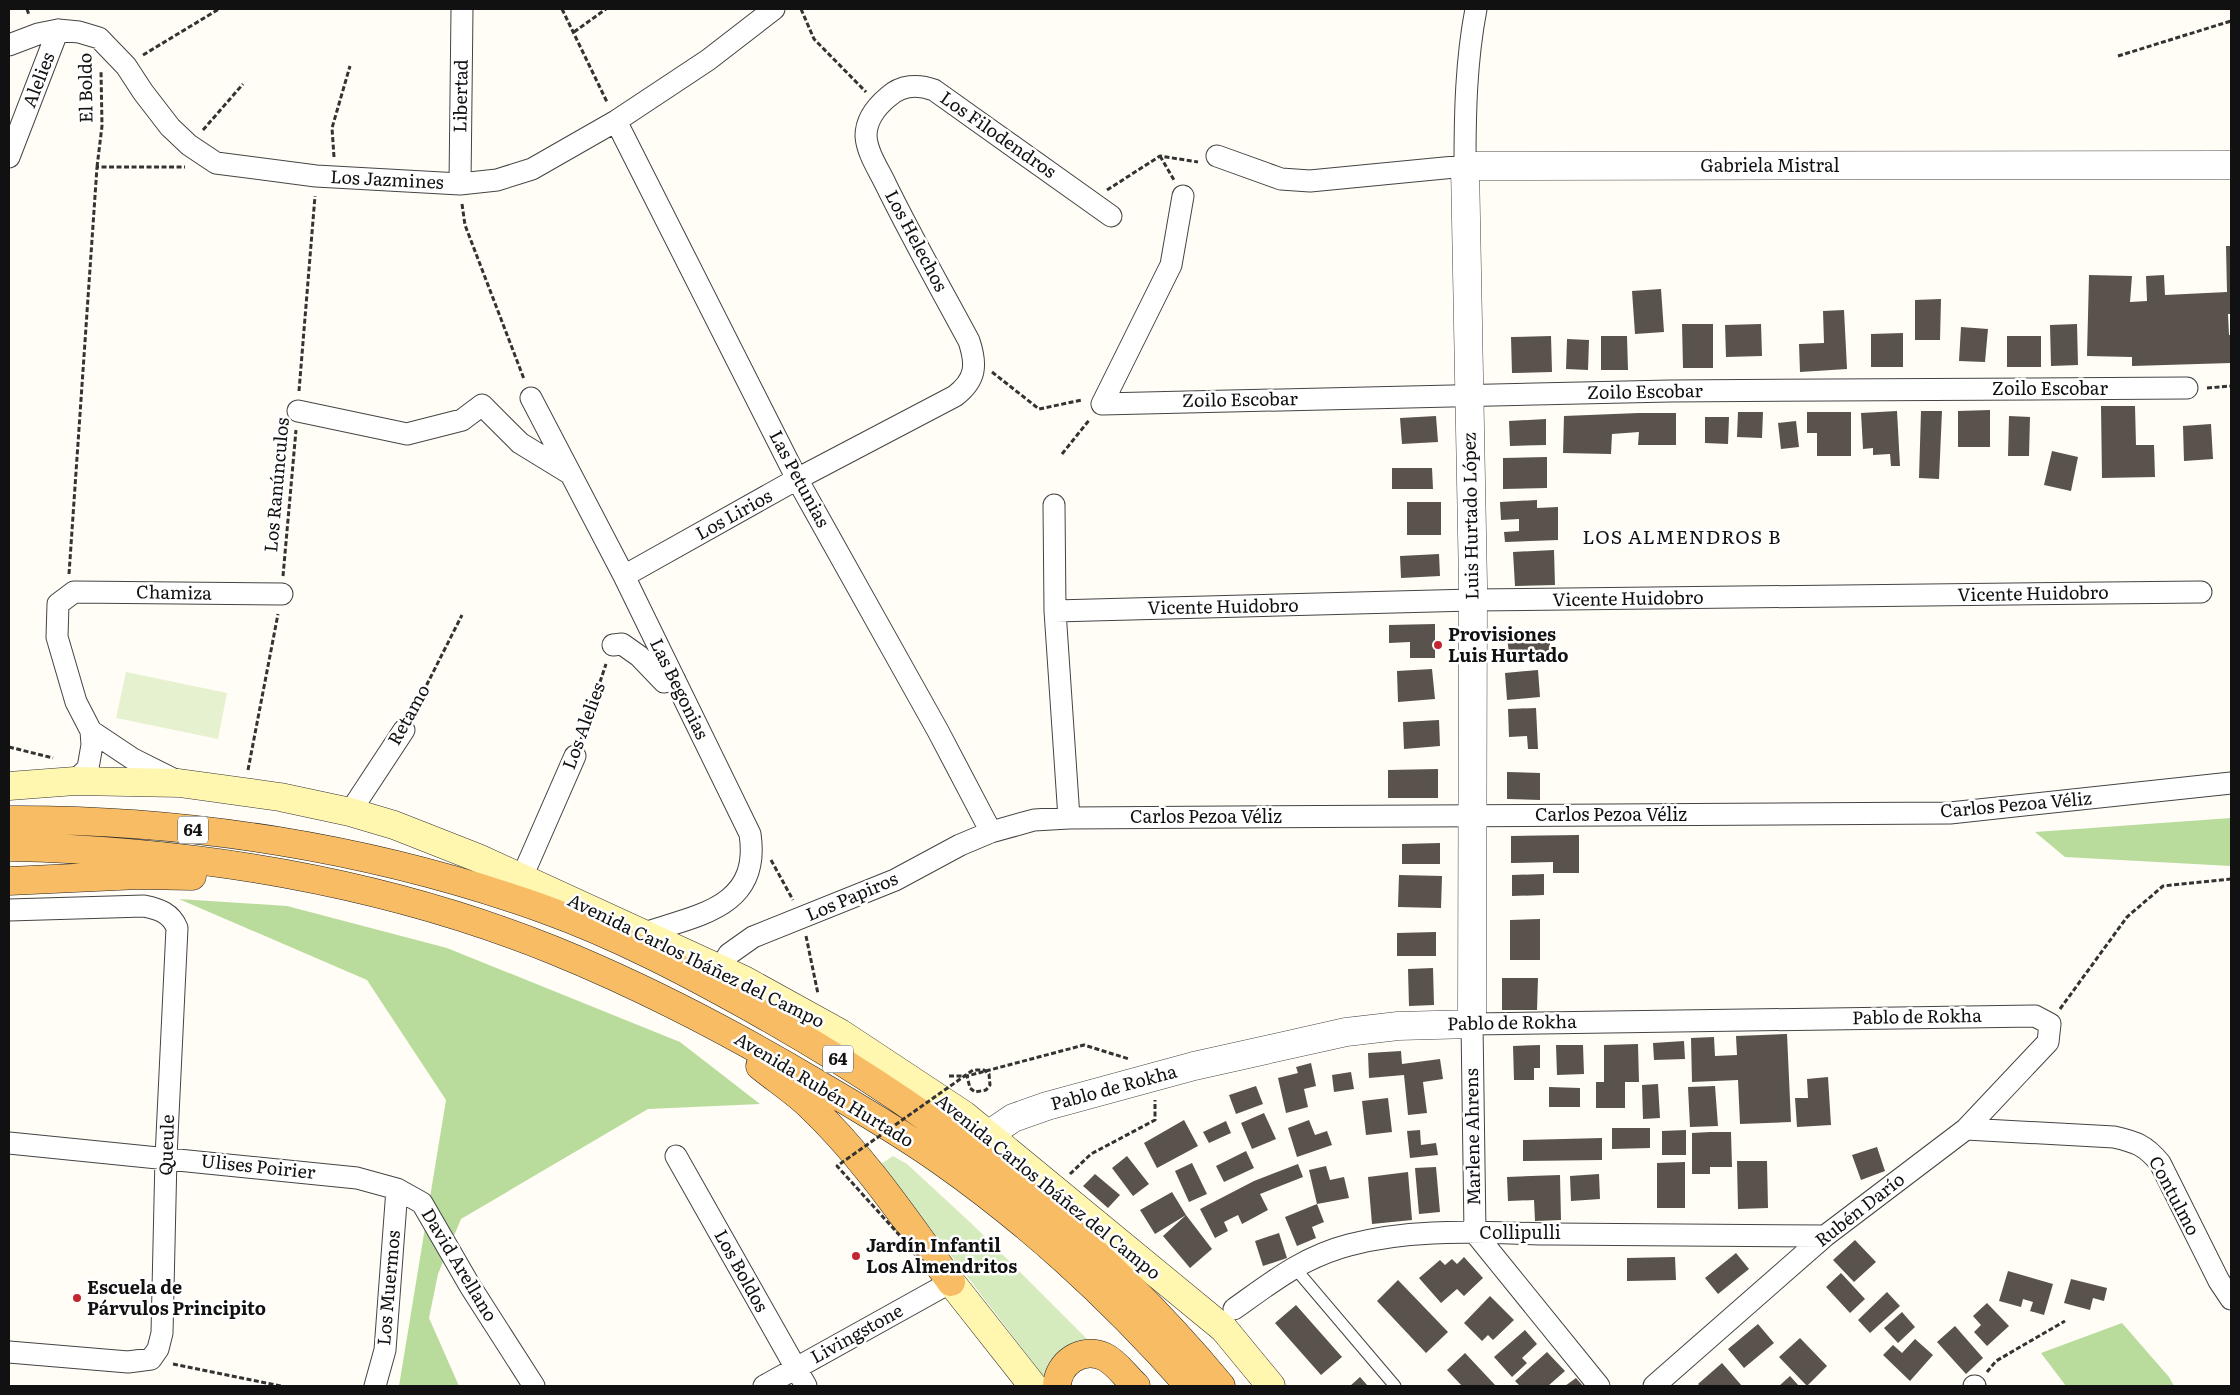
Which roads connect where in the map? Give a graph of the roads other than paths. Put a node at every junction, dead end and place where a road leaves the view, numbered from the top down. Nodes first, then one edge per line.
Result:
1 (462, 9) edge
2 (774, 9) edge
3 (1476, 9) edge
4 (58, 30) junction
5 (9, 45) edge
6 (879, 105) joint
7 (616, 121) junction
8 (1217, 156) road end
9 (9, 157) edge
10 (2231, 165) edge
11 (1465, 166) junction
12 (460, 184) junction
13 (1183, 196) road end
14 (1111, 216) dead end
15 (971, 378) joint
16 (2188, 388) road end
17 (1469, 395) junction
18 (531, 398) road end
19 (298, 411) road end
20 (571, 474) junction
21 (798, 480) junction
22 (1054, 505) dead end
23 (624, 576) junction
24 (2200, 592) dead end
25 (282, 594) road end
26 (1472, 600) junction
27 (1055, 610) junction
28 (613, 645) road end
29 (675, 680) junction
30 (404, 730) road end
31 (91, 731) junction
32 (574, 756) road end
33 (81, 774) junction
34 (179, 783) junction
35 (2231, 783) edge
36 (9, 786) edge
37 (350, 812) junction
38 (1472, 815) junction
39 (1069, 818) junction
40 (9, 820) edge
41 (991, 832) junction
42 (9, 847) edge
43 (522, 876) junction
44 (315, 880) junction
45 (9, 881) edge
46 (9, 910) edge
47 (644, 933) junction
48 (720, 969) junction
49 (664, 1000) junction
50 (1472, 1024) junction
51 (2050, 1024) joint
52 (1966, 1129) junction
53 (988, 1135) junction
54 (9, 1143) edge
55 (676, 1156) dead end
56 (166, 1158) junction
57 (357, 1178) joint
58 (397, 1189) junction
59 (1475, 1233) junction
60 (1825, 1236) junction
61 (1294, 1267) junction
62 (941, 1276) junction
63 (2231, 1299) edge
64 (1234, 1309) dead end
65 (9, 1352) edge
66 (801, 1377) edge
67 (375, 1386) edge
68 (534, 1386) edge
69 (764, 1386) edge
70 (1033, 1386) edge
71 (1057, 1386) edge
72 (1136, 1386) edge
73 (1189, 1386) edge
74 (1221, 1386) edge
75 (1272, 1386) edge
76 (1395, 1386) edge
77 (1598, 1386) edge
78 (1654, 1386) edge

1 - 12 street, Libertad
2 - 7 street, Los Jazmines
3 - 11 street, Luis Hurtado López
4 - 5 street
4 - 9 street, Alelies
4 - 12 street, Los Jazmines
6 - 14 street, Los Filodendros
6 - 15 street, Los Helechos
7 - 12 street, Los Jazmines
7 - 21 street, Las Petunias
8 - 11 street, Gabriela Mistral
10 - 11 street, Gabriela Mistral
11 - 17 street, Luis Hurtado López
13 - 17 street, Zoilo Escobar
15 - 21 street, Los Lirios
16 - 17 street, Zoilo Escobar
17 - 26 street, Luis Hurtado López
18 - 20 street, Las Begonias
19 - 20 street
20 - 23 street, Las Begonias
21 - 23 street, Los Lirios
21 - 41 street, Las Petunias
22 - 27 street
23 - 29 street, Las Begonias
24 - 26 street, Vicente Huidobro
25 - 31 street, Chamiza
26 - 27 street, Vicente Huidobro
26 - 38 street, Luis Hurtado López
27 - 39 street
28 - 29 street
29 - 47 street, Las Begonias
30 - 37 street, Retamo
31 - 33 street
31 - 34 street
32 - 43 street, Los Alelies
33 - 34 main road, Avenida Carlos Ibáñez del Campo
33 - 36 main road, Avenida Carlos Ibáñez del Campo
34 - 37 main road, Avenida Carlos Ibáñez del Campo
35 - 38 street, Carlos Pezoa Véliz
37 - 43 main road, Avenida Carlos Ibáñez del Campo
38 - 39 street, Carlos Pezoa Véliz
38 - 50 street, Luis Hurtado López
39 - 41 street, Carlos Pezoa Véliz
40 - 74 highway, Avenida Rubén Hurtado / 64
41 - 48 street, Los Papiros
42 - 44 highway, 64
43 - 47 main road, Avenida Carlos Ibáñez del Campo
44 - 45 highway
44 - 49 highway, Avenida Rubén Hurtado / 64
46 - 56 street, Queule
47 - 48 main road, Avenida Carlos Ibáñez del Campo
48 - 53 main road, Avenida Carlos Ibáñez del Campo
49 - 62 highway
49 - 73 highway, Avenida Rubén Hurtado / 64
50 - 51 street, Pablo de Rokha
50 - 53 street, Pablo de Rokha
50 - 59 street, Marlene Ahrens
51 - 52 street, Rubén Darío
52 - 60 street, Rubén Darío
52 - 63 street, Contulmo
53 - 75 main road, Avenida Carlos Ibáñez del Campo
54 - 56 street, Ulises Poirier
55 - 66 street, Los Boldos
56 - 57 street, Ulises Poirier
56 - 65 street, Queule
57 - 58 street, David Arellano
58 - 67 street, Los Muermos
58 - 68 street, David Arellano
59 - 60 street, Collipulli
59 - 61 street, Collipulli
59 - 77 street
60 - 78 street, Rubén Darío
61 - 64 street, Collipulli
61 - 76 lane
62 - 66 street, Livingstone
62 - 70 main road
66 - 69 street, Livingstone
71 - 72 highway

